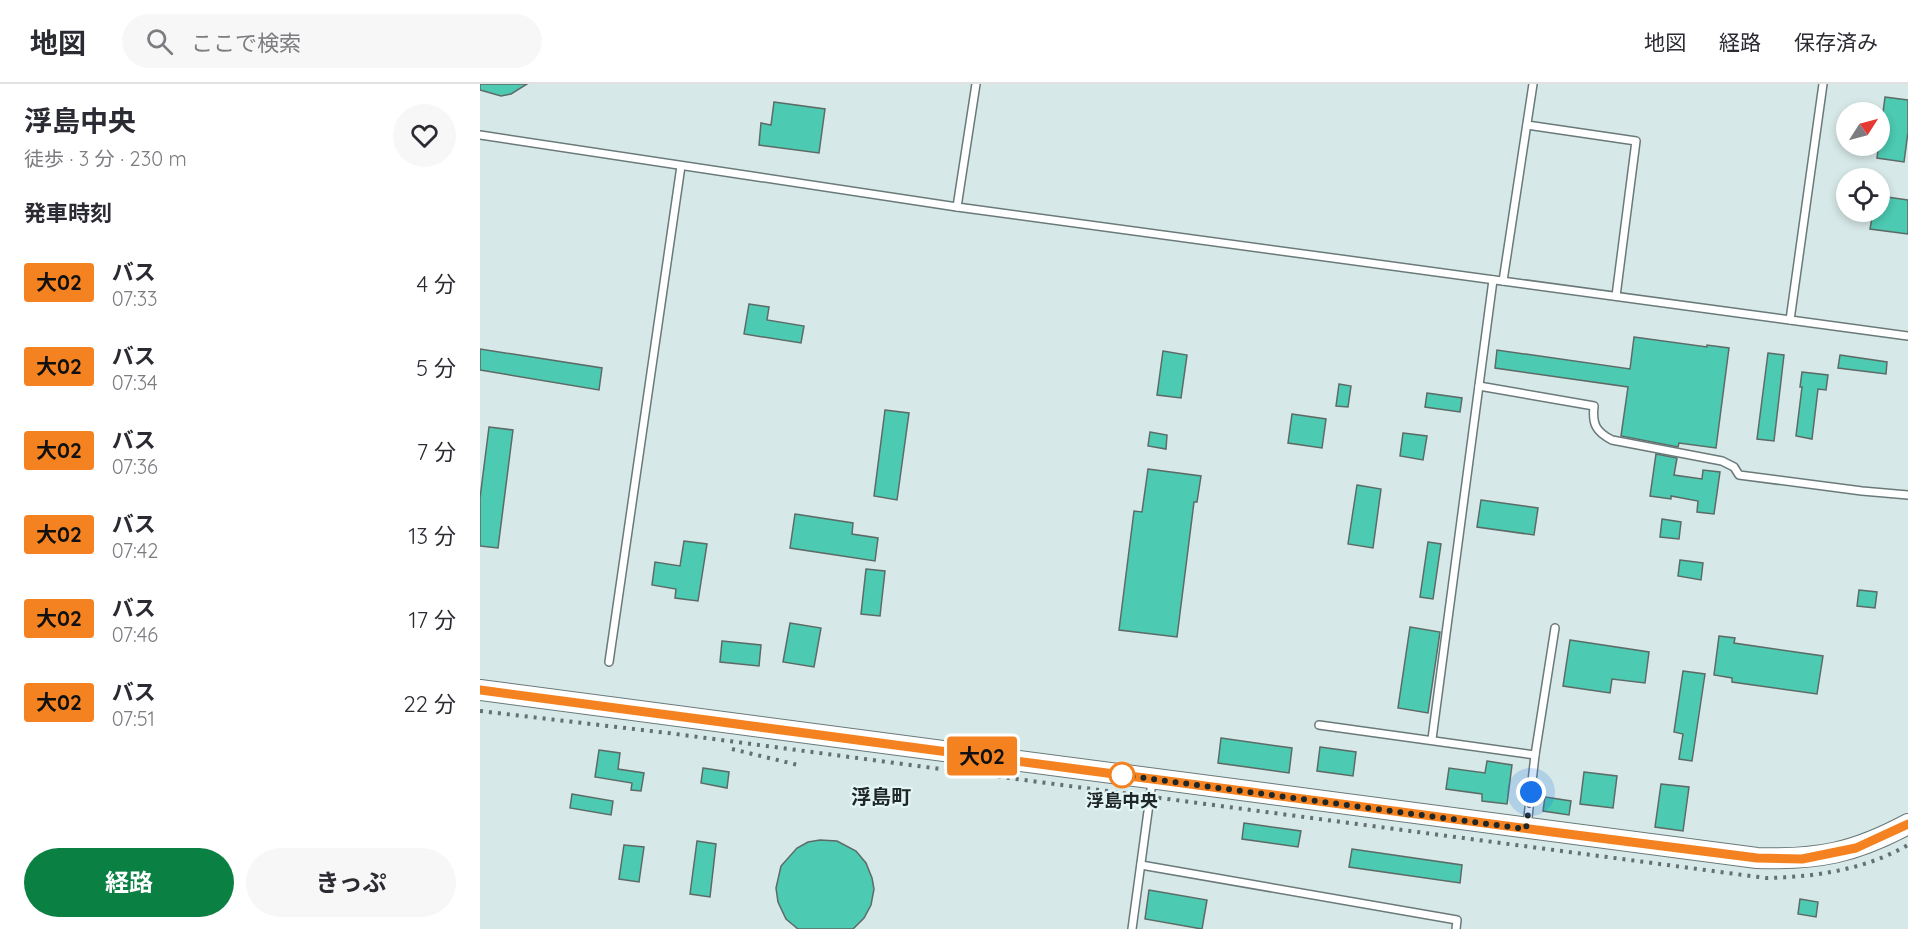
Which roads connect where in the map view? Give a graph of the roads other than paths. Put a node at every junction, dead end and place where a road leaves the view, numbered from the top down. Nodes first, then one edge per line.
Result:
1 (976, 84) edge
2 (1533, 84) edge
3 (1823, 84) edge
4 (1527, 125) junction
5 (480, 135) edge
6 (681, 166) junction
7 (957, 207) junction
8 (1493, 280) junction
9 (1503, 281) junction
10 (1616, 296) junction
11 (1790, 320) junction
12 (1908, 336) edge
13 (1479, 386) junction
14 (1908, 495) edge
15 (1555, 628) dead end
16 (609, 662) dead end
17 (480, 690) edge
18 (1319, 725) dead end
19 (1432, 739) junction
20 (1535, 754) junction
21 (1152, 779) junction
22 (1908, 824) edge
23 (1526, 829) junction
24 (1141, 865) junction
25 (1132, 929) edge
26 (1456, 929) edge

1 - 7 lane
2 - 4 lane
3 - 11 lane
4 - 9 lane
4 - 10 lane
5 - 6 lane
6 - 7 lane
6 - 16 lane
7 - 8 lane
8 - 9 lane
8 - 13 lane
9 - 10 lane
10 - 11 lane
11 - 12 lane
13 - 14 lane
13 - 19 lane
15 - 20 lane
17 - 21 street
18 - 19 lane
19 - 20 lane
20 - 23 lane
21 - 23 street
21 - 24 lane
22 - 23 street
24 - 25 lane
24 - 26 lane

